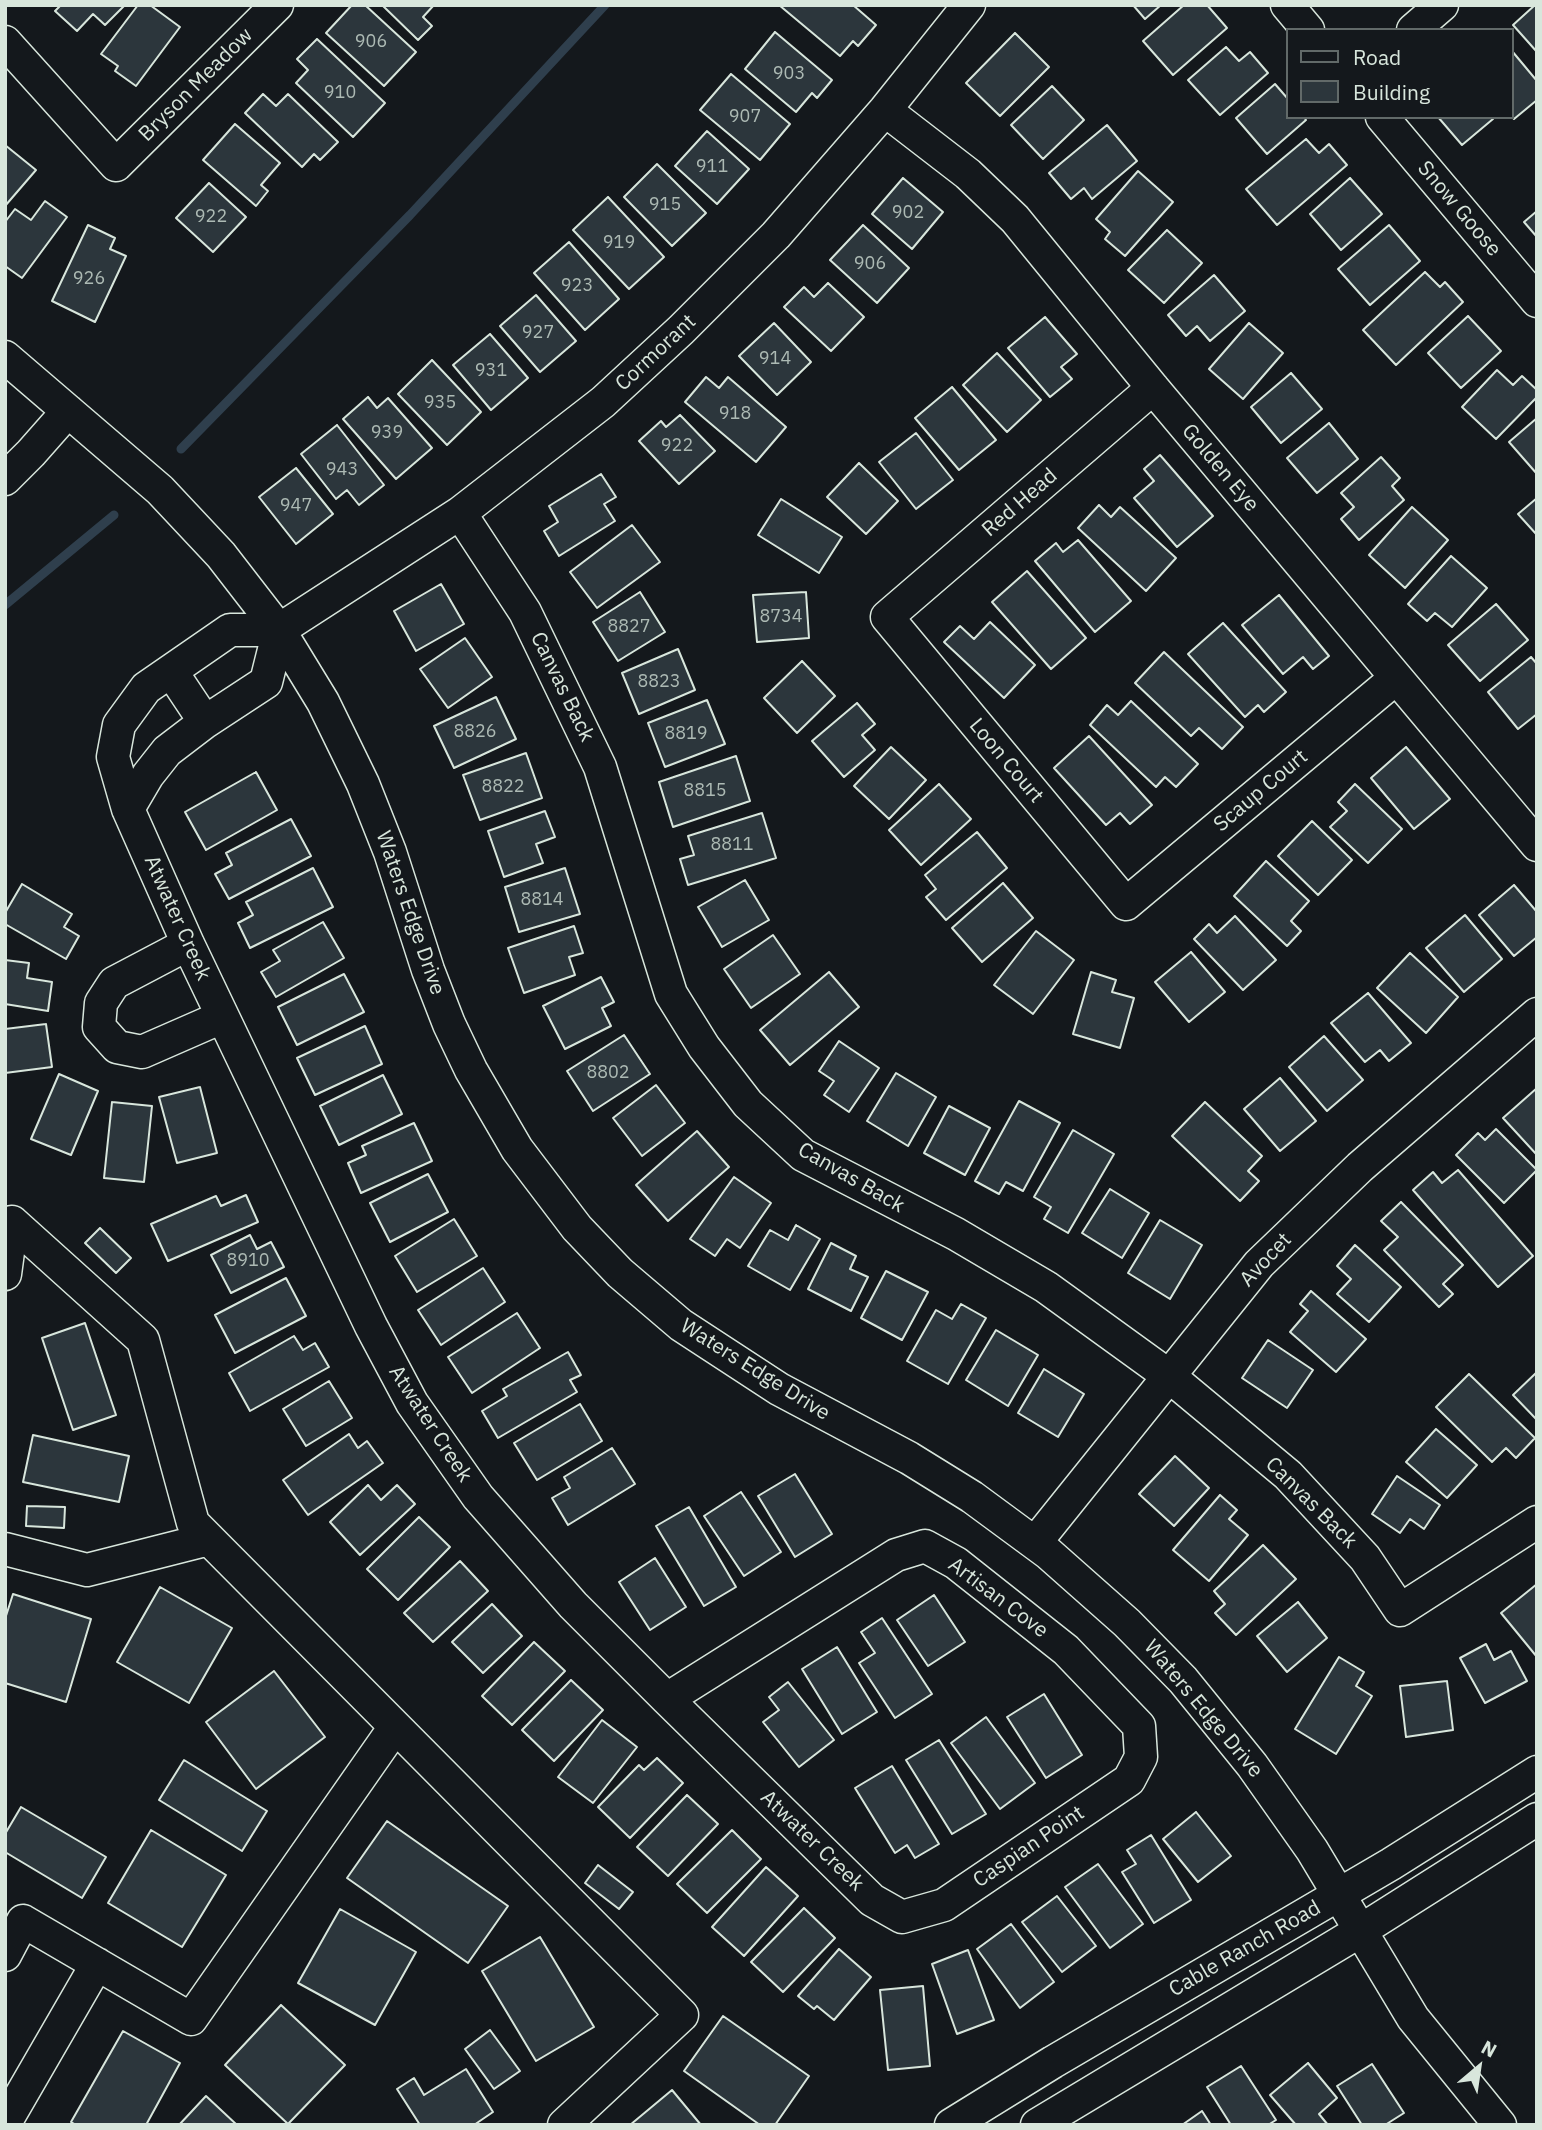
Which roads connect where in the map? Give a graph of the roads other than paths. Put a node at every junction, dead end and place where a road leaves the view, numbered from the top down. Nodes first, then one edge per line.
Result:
1 (277, 5) edge
2 (969, 5) edge
3 (1287, 5) edge
4 (1442, 5) edge
5 (1306, 28) edge
6 (1415, 28) edge
7 (5, 42) edge
8 (885, 110) junction
9 (1384, 119) edge
10 (1537, 301) edge
11 (10, 372) edge
12 (1153, 388) junction
13 (68, 411) junction
14 (5, 479) edge
15 (460, 513) junction
16 (887, 617) joint
17 (279, 630) junction
18 (171, 671) junction
19 (1396, 678) junction
20 (205, 722) junction
21 (128, 809) junction
22 (1537, 845) edge
23 (1126, 904) joint
24 (188, 944) junction
25 (1537, 1014) edge
26 (222, 1017) junction
27 (5, 1274) edge
28 (1170, 1376) junction
29 (1537, 1522) edge
30 (209, 1539) junction
31 (1035, 1543) junction
32 (5, 1549) edge
33 (667, 1699) junction
34 (396, 1727) junction
35 (1142, 1757) joint
36 (1537, 1772) edge
37 (1537, 1819) edge
38 (1339, 1895) junction
39 (902, 1917) joint
40 (1360, 1931) junction
41 (5, 1955) edge
42 (97, 1964) junction
43 (1492, 2122) edge
44 (5, 2123) edge
45 (564, 2125) edge
46 (951, 2125) edge
47 (1037, 2125) edge

1 - 7 street, Bryson Meadow
2 - 8 street, Cormorant
3 - 5 street
4 - 6 street
8 - 12 street, Golden Eye
8 - 15 street, Cormorant
9 - 10 street, Snow Goose
11 - 13 street, Waters Edge Drive
12 - 16 street, Red Head
12 - 19 street, Golden Eye
13 - 14 street
13 - 17 street, Waters Edge Drive
15 - 17 street, Cormorant
15 - 28 street, Canvas Back
16 - 23 street, Loon Court
17 - 18 street, Atwater Creek
17 - 20 street
17 - 31 street, Waters Edge Drive
18 - 20 street
18 - 21 street, Atwater Creek
19 - 22 street, Golden Eye
19 - 23 street, Scaup Court
20 - 21 street
21 - 24 street, Atwater Creek
24 - 26 street, Atwater Creek
24 - 26 street
25 - 28 street, Avocet
26 - 33 street, Atwater Creek
27 - 30 street
28 - 29 street, Canvas Back
28 - 31 street, Avocet
30 - 32 street
30 - 34 street
31 - 38 street, Waters Edge Drive
33 - 35 street, Artisan Cove
33 - 39 street, Atwater Creek
34 - 42 street
34 - 45 street
35 - 39 street, Caspian Point
36 - 38 street, Cable Ranch Road
37 - 40 street, Cable Ranch Road
38 - 40 street, Waters Edge Drive
38 - 46 street, Cable Ranch Road
40 - 43 street, Waters Edge Drive
40 - 47 street, Cable Ranch Road
41 - 42 street
42 - 44 street

